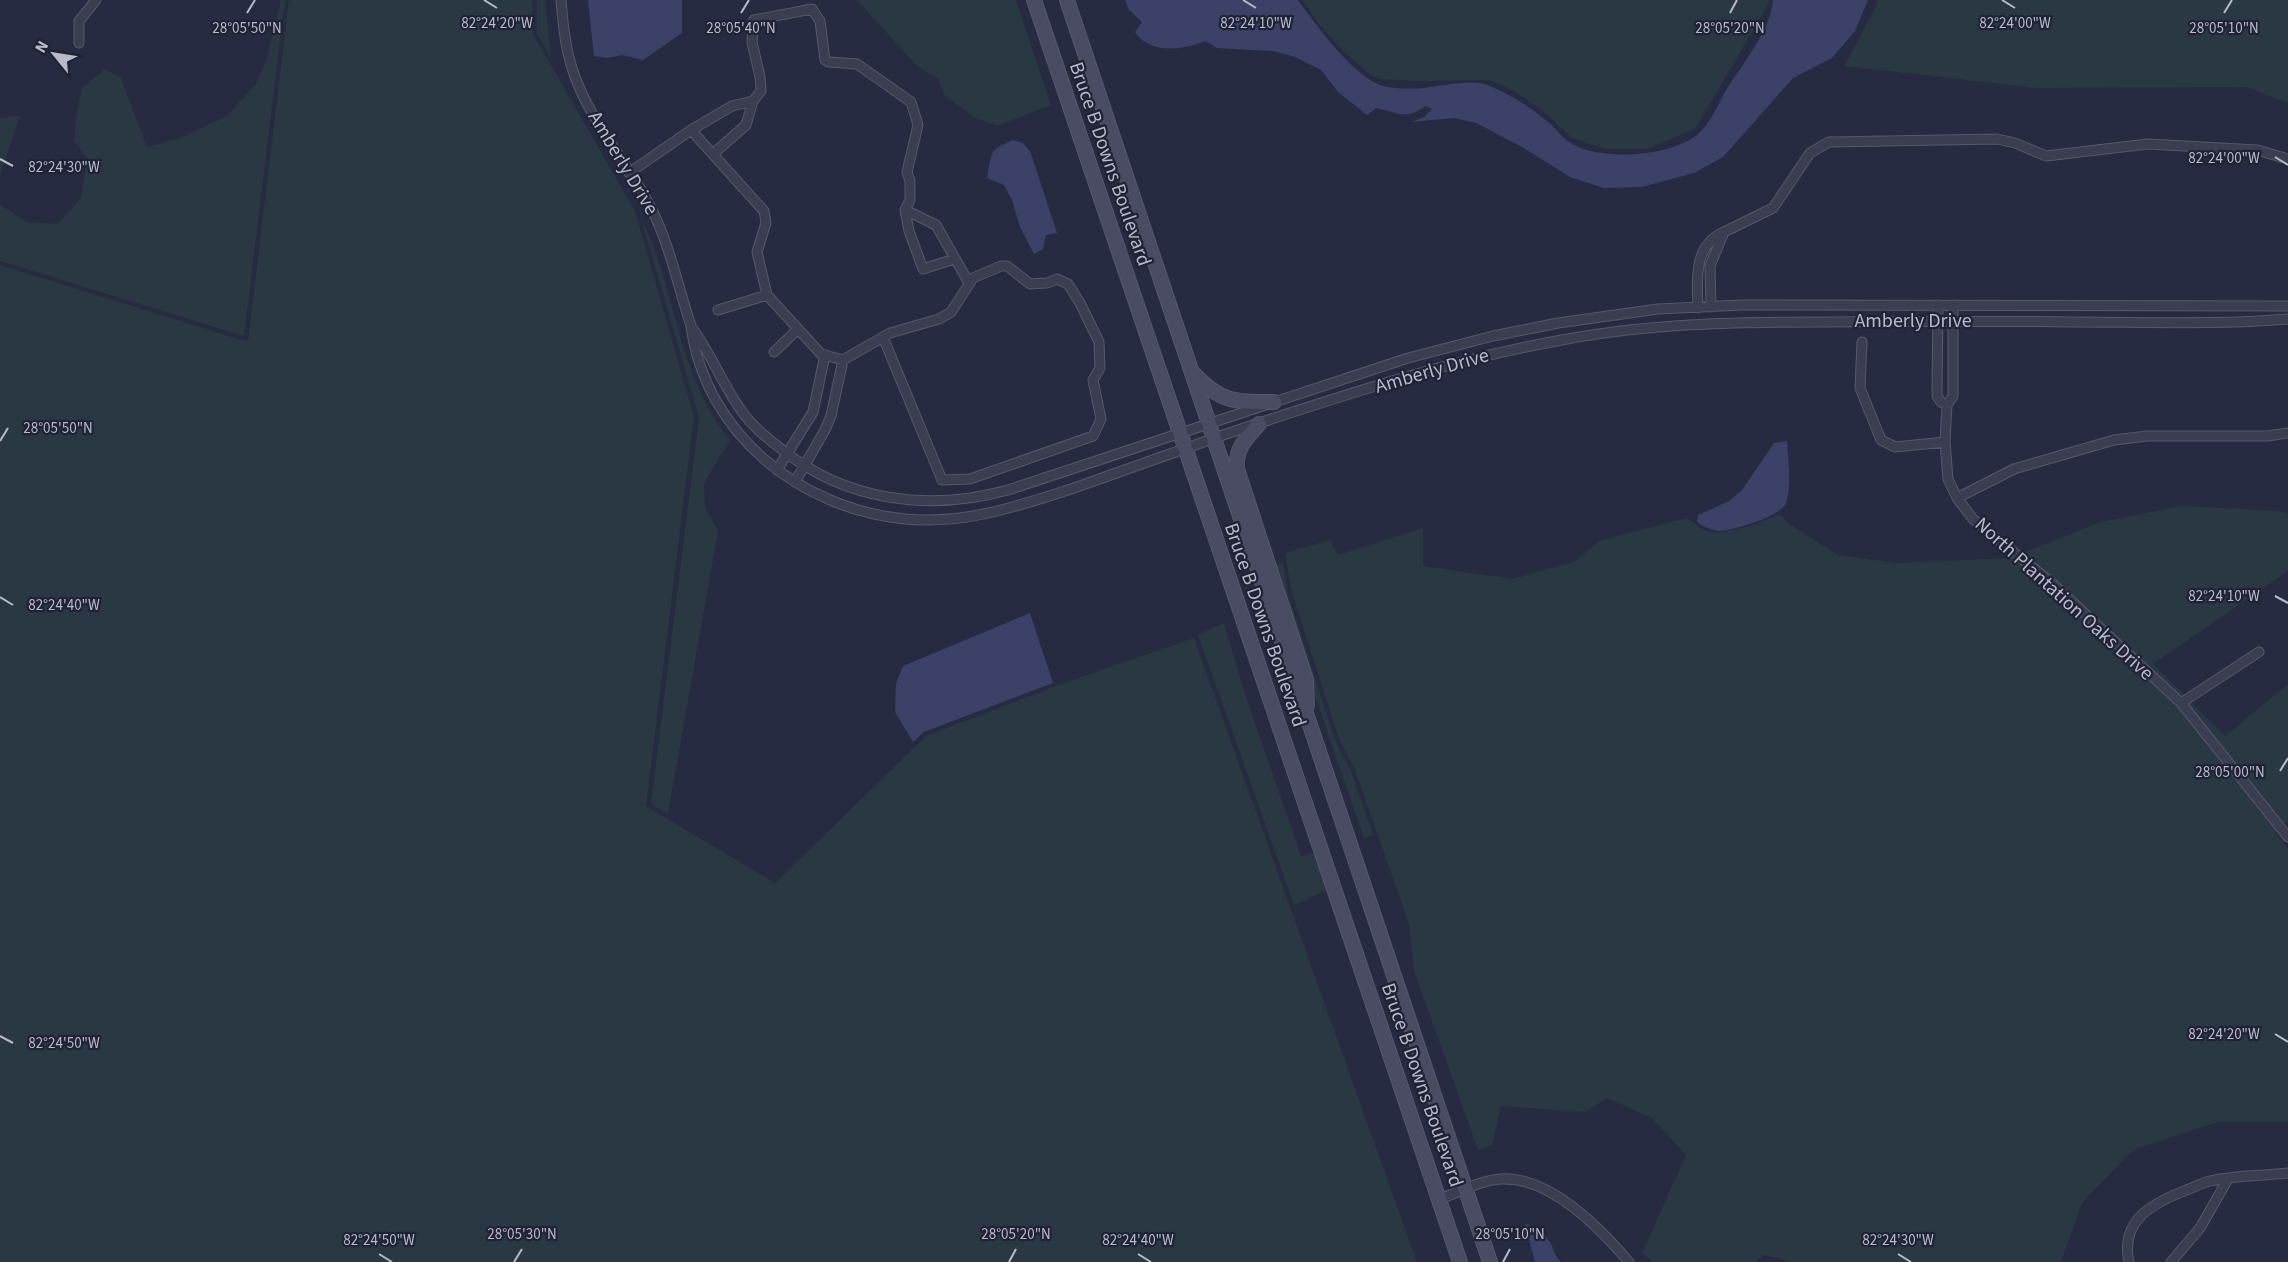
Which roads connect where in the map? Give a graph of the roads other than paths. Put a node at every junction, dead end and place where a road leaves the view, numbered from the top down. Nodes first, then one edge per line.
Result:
1 (96, 0) edge
2 (561, 0) edge
3 (1034, 0) edge
4 (1067, 0) edge
5 (79, 43) dead end
6 (753, 101) junction
7 (691, 130) junction
8 (713, 154) junction
9 (2288, 159) edge
10 (629, 173) junction
11 (905, 210) junction
12 (1724, 232) junction
13 (954, 259) junction
14 (1698, 266) junction
15 (1710, 266) junction
16 (969, 283) junction
17 (767, 295) junction
18 (1938, 305) junction
19 (1953, 305) junction
20 (2288, 306) edge
21 (1703, 307) junction
22 (718, 310) dead end
23 (2288, 320) edge
24 (1938, 321) junction
25 (1954, 321) junction
26 (1702, 323) junction
27 (691, 326) junction
28 (798, 329) junction
29 (883, 337) junction
30 (1862, 342) dead end
31 (774, 352) dead end
32 (825, 355) junction
33 (843, 360) junction
34 (1191, 370) junction
35 (1274, 402) junction
36 (1947, 405) junction
37 (808, 422) junction
38 (1209, 424) junction
39 (1259, 424) junction
40 (825, 430) junction
41 (1180, 433) junction
42 (2288, 433) edge
43 (1214, 439) junction
44 (1945, 442) junction
45 (1185, 449) junction
46 (787, 454) junction
47 (805, 466) junction
48 (777, 470) junction
49 (795, 482) junction
50 (1957, 498) junction
51 (2259, 652) dead end
52 (2181, 703) junction
53 (1307, 716) junction
54 (2288, 837) edge
55 (2288, 1173) edge
56 (2228, 1179) junction
57 (1466, 1190) junction
58 (1440, 1199) junction
59 (1460, 1262) edge
60 (1490, 1262) edge
61 (1629, 1262) edge
62 (2129, 1262) edge
63 (2171, 1262) edge

1 - 5 street
2 - 10 street, Amberly Drive
3 - 41 main road, Bruce B Downs Boulevard
4 - 34 main road, Bruce B Downs Boulevard
6 - 7 street
6 - 8 street
6 - 11 street
7 - 8 street
7 - 10 street
8 - 17 street
9 - 12 street
10 - 27 street, Amberly Drive
11 - 13 street
11 - 13 street
12 - 14 street
12 - 15 street
13 - 16 street
14 - 15 street
14 - 21 street
15 - 21 street
16 - 29 street
16 - 29 street
17 - 22 street
17 - 28 street
18 - 19 street, Amberly Drive
18 - 21 street, Amberly Drive
18 - 24 street
19 - 20 street, Amberly Drive
19 - 25 street
21 - 26 street
21 - 35 street, Amberly Drive
23 - 25 street, Amberly Drive
24 - 25 street, Amberly Drive
24 - 26 street, Amberly Drive
24 - 36 street
25 - 36 street
26 - 39 street, Amberly Drive
27 - 46 street, Amberly Drive
27 - 48 street, Amberly Drive
28 - 31 street
28 - 32 street
29 - 33 street
30 - 44 street
32 - 33 street
32 - 37 street
33 - 40 street
34 - 35 main road
34 - 38 main road, Bruce B Downs Boulevard
35 - 38 street, Amberly Drive
36 - 44 street, North Plantation Oaks Drive
37 - 40 street
37 - 46 street
38 - 41 street, Amberly Drive
38 - 43 main road, Bruce B Downs Boulevard
39 - 43 street, Amberly Drive
39 - 53 main road
40 - 47 street
41 - 45 main road, Bruce B Downs Boulevard
41 - 47 street, Amberly Drive
42 - 50 street
43 - 45 street, Amberly Drive
43 - 53 main road, Bruce B Downs Boulevard
44 - 50 street, North Plantation Oaks Drive
45 - 49 street, Amberly Drive
45 - 58 main road, Bruce B Downs Boulevard
46 - 47 street, Amberly Drive
46 - 48 street
47 - 49 street
48 - 49 street, Amberly Drive
50 - 52 street, North Plantation Oaks Drive
51 - 52 street
52 - 54 street, North Plantation Oaks Drive
53 - 57 main road, Bruce B Downs Boulevard
55 - 56 street
56 - 62 street
56 - 63 street
57 - 58 street
57 - 60 main road, Bruce B Downs Boulevard
57 - 61 street
58 - 59 main road, Bruce B Downs Boulevard

